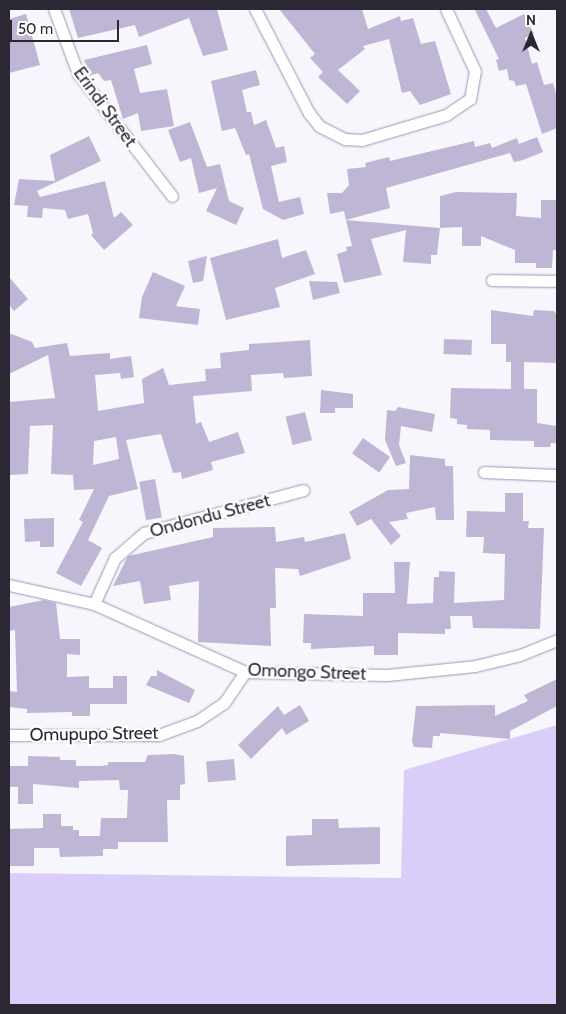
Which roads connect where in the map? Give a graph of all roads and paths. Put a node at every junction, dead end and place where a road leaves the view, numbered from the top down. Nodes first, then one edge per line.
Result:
1 (54, 9) edge
2 (255, 9) edge
3 (446, 9) edge
4 (172, 196) dead end
5 (492, 280) dead end
6 (557, 281) edge
7 (484, 472) dead end
8 (557, 475) edge
9 (303, 490) dead end
10 (9, 585) edge
11 (94, 604) junction
12 (557, 640) edge
13 (245, 672) junction
14 (9, 735) edge

1 - 4 street, Erindi Street
2 - 3 street
5 - 6 street
7 - 8 street
9 - 11 street, Ondondu Street
10 - 11 street, Omongo Street
11 - 13 street, Omongo Street
12 - 13 street, Omongo Street
13 - 14 street, Omupupo Street

